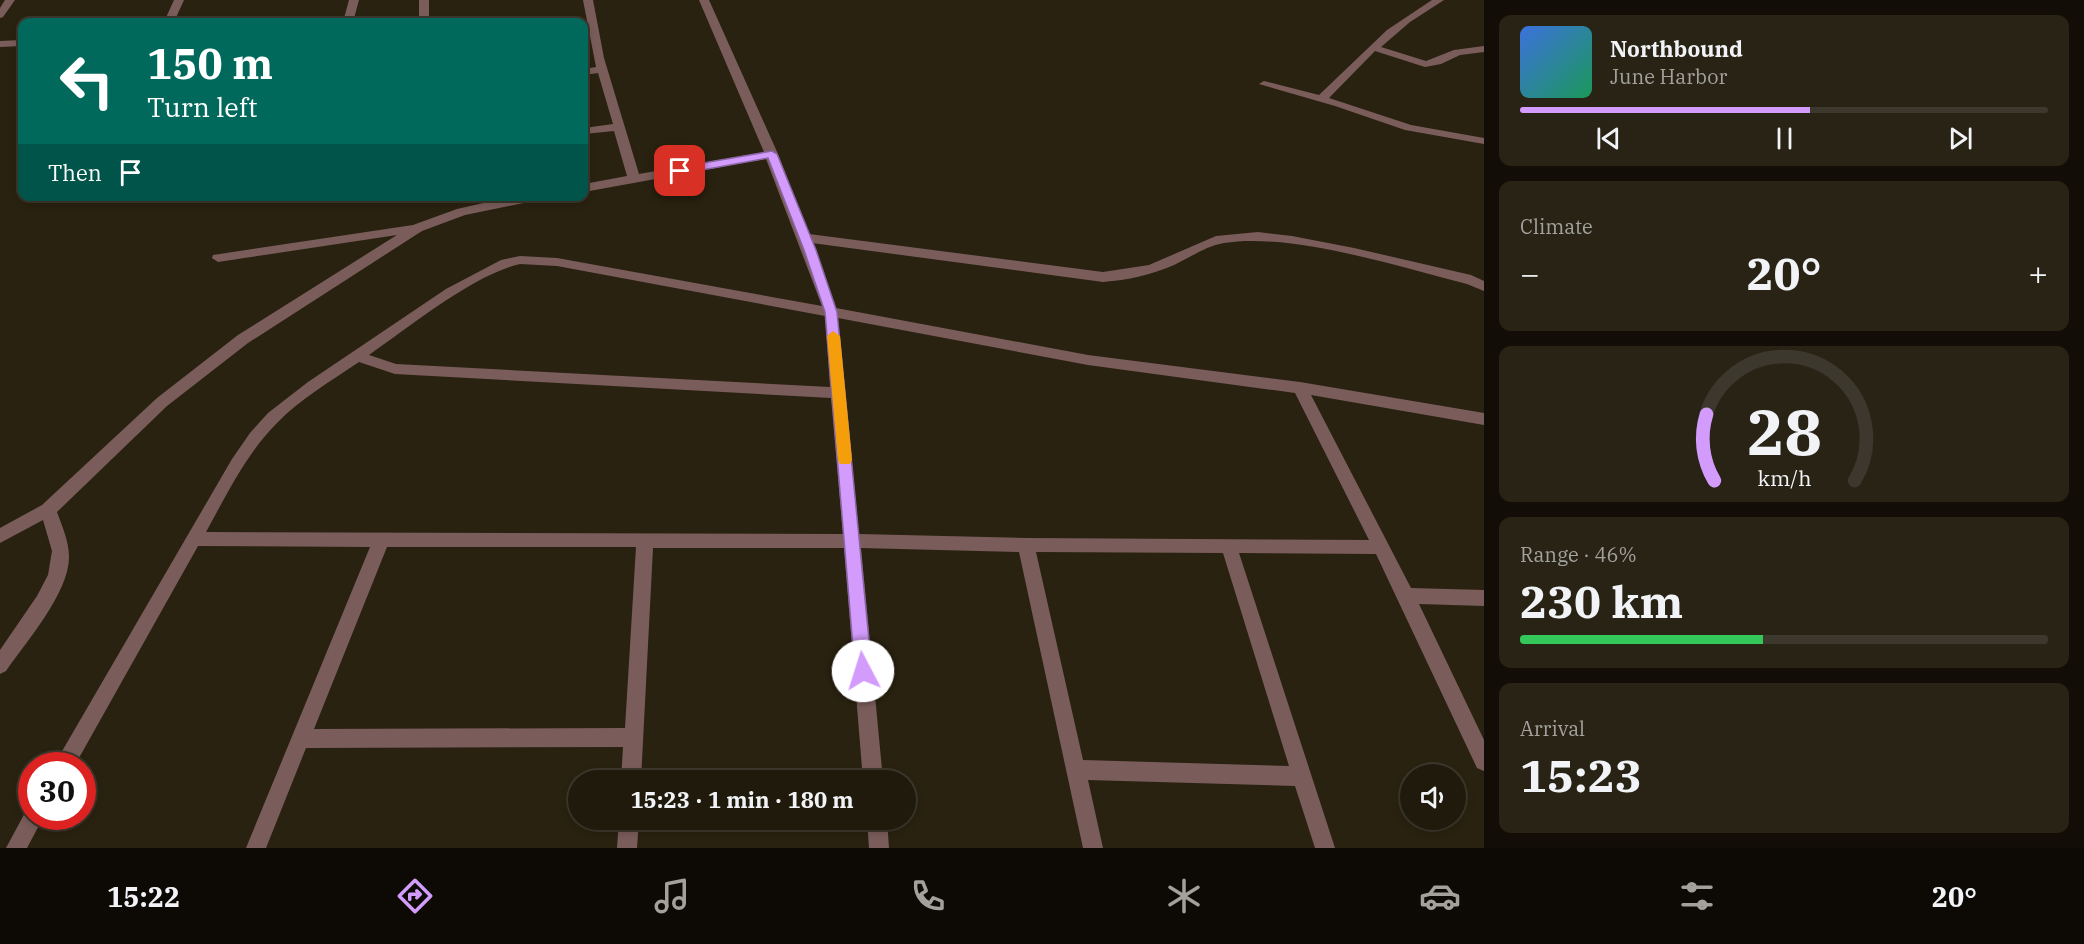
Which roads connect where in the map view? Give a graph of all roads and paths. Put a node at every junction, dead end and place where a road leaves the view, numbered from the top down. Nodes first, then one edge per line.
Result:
1 (10, 0) edge
2 (179, 0) edge
3 (354, 0) edge
4 (424, 0) edge
5 (588, 0) edge
6 (704, 0) edge
7 (1438, 0) edge
8 (0, 15) edge
9 (172, 18) edge
10 (349, 18) edge
11 (424, 18) edge
12 (588, 30) edge
13 (18, 43) edge
14 (0, 44) edge
15 (1375, 48) junction
16 (1484, 49) edge
17 (602, 69) junction
18 (588, 71) edge
19 (1264, 84) dead end
20 (1321, 100) junction
21 (619, 127) junction
22 (588, 131) edge
23 (1484, 141) edge
24 (772, 154) junction
25 (634, 179) junction
26 (588, 187) edge
27 (511, 201) edge
28 (418, 228) junction
29 (805, 238) junction
30 (218, 258) dead end
31 (1484, 286) edge
32 (831, 312) junction
33 (357, 356) junction
34 (1300, 388) junction
35 (838, 393) junction
36 (1484, 419) edge
37 (48, 510) junction
38 (0, 536) edge
39 (194, 539) junction
40 (381, 540) junction
41 (645, 540) junction
42 (852, 541) junction
43 (1026, 545) junction
44 (1229, 547) junction
45 (1381, 547) junction
46 (1406, 596) junction
47 (1484, 598) edge
48 (0, 665) edge
49 (633, 737) junction
50 (300, 739) junction
51 (71, 752) edge
52 (1484, 761) edge
53 (631, 770) edge
54 (872, 770) edge
55 (1075, 770) junction
56 (1302, 776) junction
57 (26, 830) edge
58 (628, 830) edge
59 (878, 830) edge
60 (16, 848) edge
61 (256, 848) edge
62 (627, 848) edge
63 (879, 848) edge
64 (1092, 848) edge
65 (1325, 848) edge

1 - 8 street
2 - 9 street
3 - 10 street
4 - 11 street
5 - 12 street
6 - 24 street
7 - 15 street
12 - 17 street
13 - 14 street
15 - 16 street
15 - 20 street
17 - 18 street
17 - 21 street
19 - 20 street
20 - 23 street
21 - 22 street
21 - 25 street
24 - 25 street
24 - 29 street
25 - 26 street
27 - 28 street
28 - 30 street
28 - 37 street
29 - 31 street
29 - 32 street
32 - 33 street
32 - 34 street
32 - 35 street
33 - 35 street
33 - 39 street
34 - 36 street
34 - 45 street
35 - 42 street
37 - 38 street
37 - 48 street
39 - 40 street
39 - 51 street
40 - 41 street
40 - 50 street
41 - 42 street
41 - 49 street
42 - 43 street
42 - 54 street
43 - 44 street
43 - 55 street
44 - 45 street
44 - 56 street
45 - 46 street
46 - 47 street
46 - 52 street
49 - 50 street
49 - 53 street
50 - 61 street
55 - 56 street
55 - 64 street
56 - 65 street
57 - 60 street
58 - 62 street
59 - 63 street

